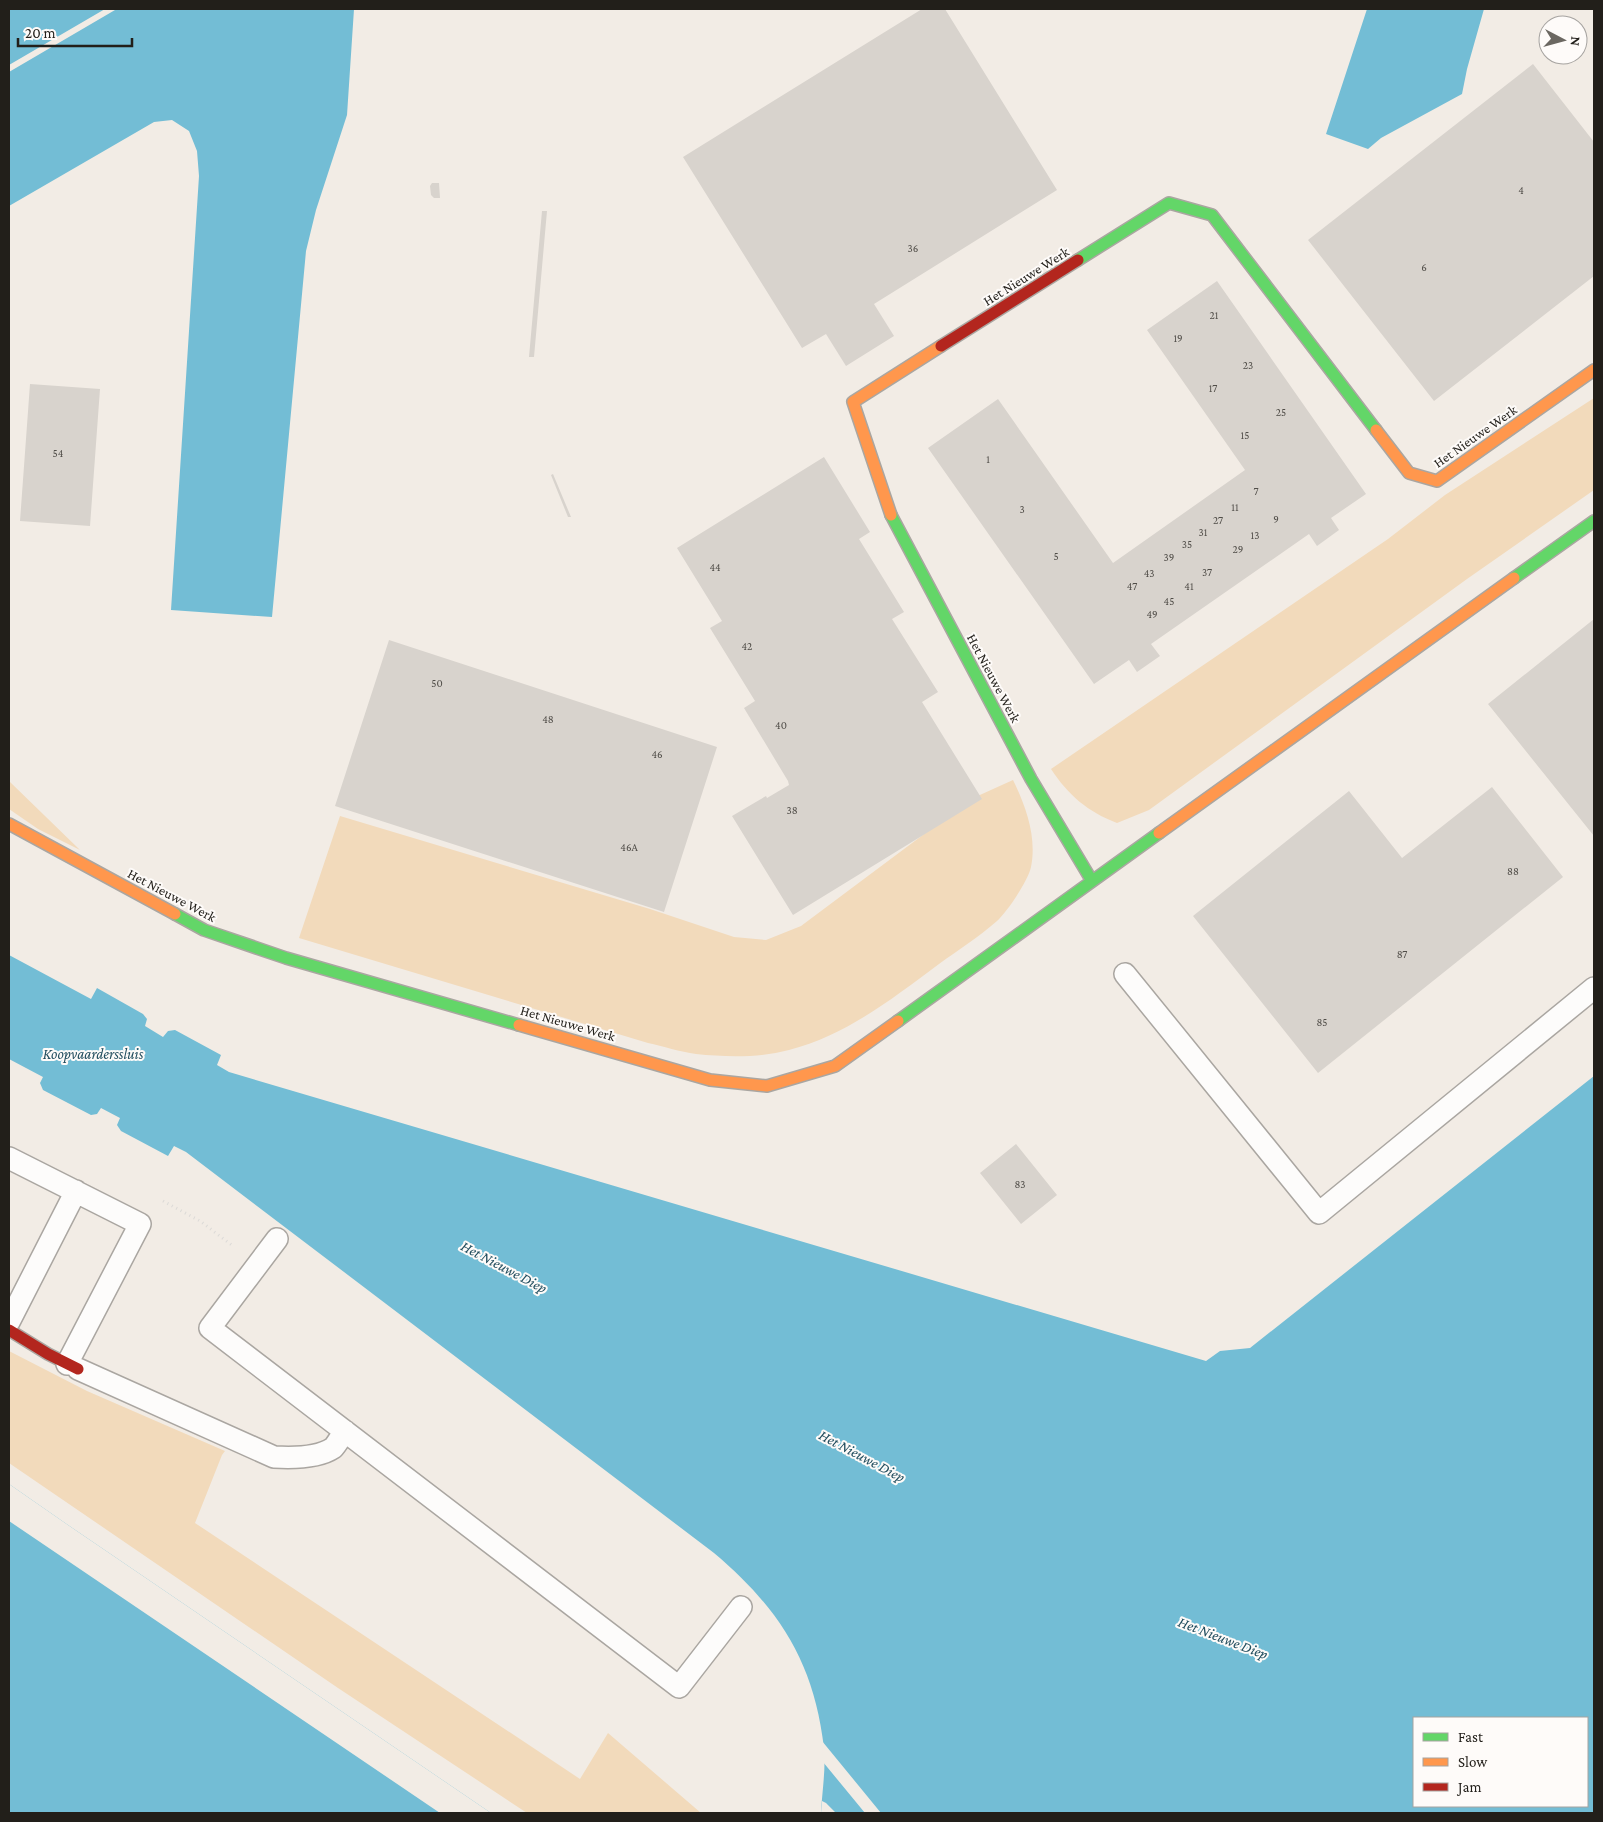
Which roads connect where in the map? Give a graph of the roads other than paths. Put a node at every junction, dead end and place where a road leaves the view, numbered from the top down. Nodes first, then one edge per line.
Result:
1 (1594, 370) edge
2 (1594, 520) edge
3 (9, 824) edge
4 (1092, 881) junction
5 (1125, 974) dead end
6 (1594, 988) edge
7 (9, 1158) edge
8 (76, 1192) junction
9 (277, 1239) dead end
10 (9, 1322) edge
11 (9, 1330) edge
12 (72, 1366) junction
13 (345, 1431) junction
14 (741, 1607) dead end

1 - 4 street, Het Nieuwe Werk
2 - 4 street, Het Nieuwe Werk
3 - 4 street, Het Nieuwe Werk
5 - 6 lane
7 - 8 lane
8 - 10 lane
8 - 12 lane
9 - 13 lane
11 - 12 street
12 - 13 lane
13 - 14 lane

